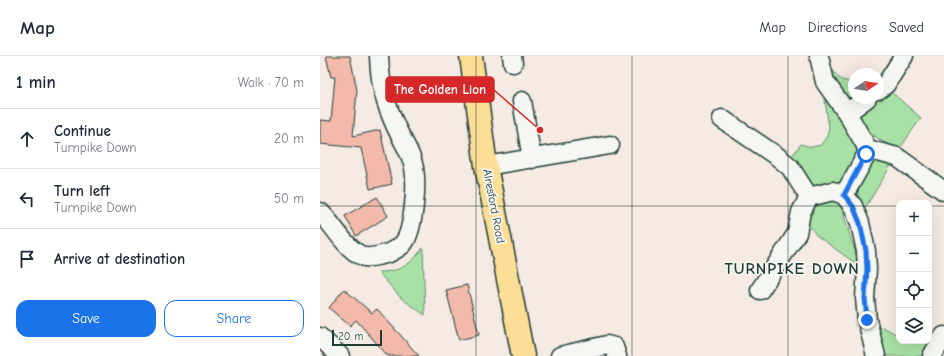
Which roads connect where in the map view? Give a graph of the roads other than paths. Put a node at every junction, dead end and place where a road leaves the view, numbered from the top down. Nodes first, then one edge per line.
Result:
1 (379, 56) edge
2 (471, 56) edge
3 (819, 56) edge
4 (904, 56) edge
5 (884, 84) edge
6 (522, 101) dead end
7 (859, 104) edge
8 (847, 113) junction
9 (722, 119) dead end
10 (610, 145) dead end
11 (867, 149) junction
12 (532, 158) junction
13 (486, 166) junction
14 (944, 191) edge
15 (844, 195) junction
16 (809, 197) junction
17 (320, 212) edge
18 (760, 290) dead end
19 (320, 337) edge
20 (340, 356) edge
21 (523, 356) edge
22 (560, 356) edge
23 (617, 356) edge
24 (876, 356) edge

1 - 17 street
2 - 13 main road, Alresford Road
3 - 8 street
4 - 5 street
6 - 12 street
7 - 8 street
8 - 11 street
9 - 16 street
10 - 12 street
11 - 14 street
11 - 15 street
12 - 13 street
13 - 21 main road, Alresford Road
15 - 16 street
15 - 24 street
16 - 18 street
19 - 20 street
22 - 23 street

